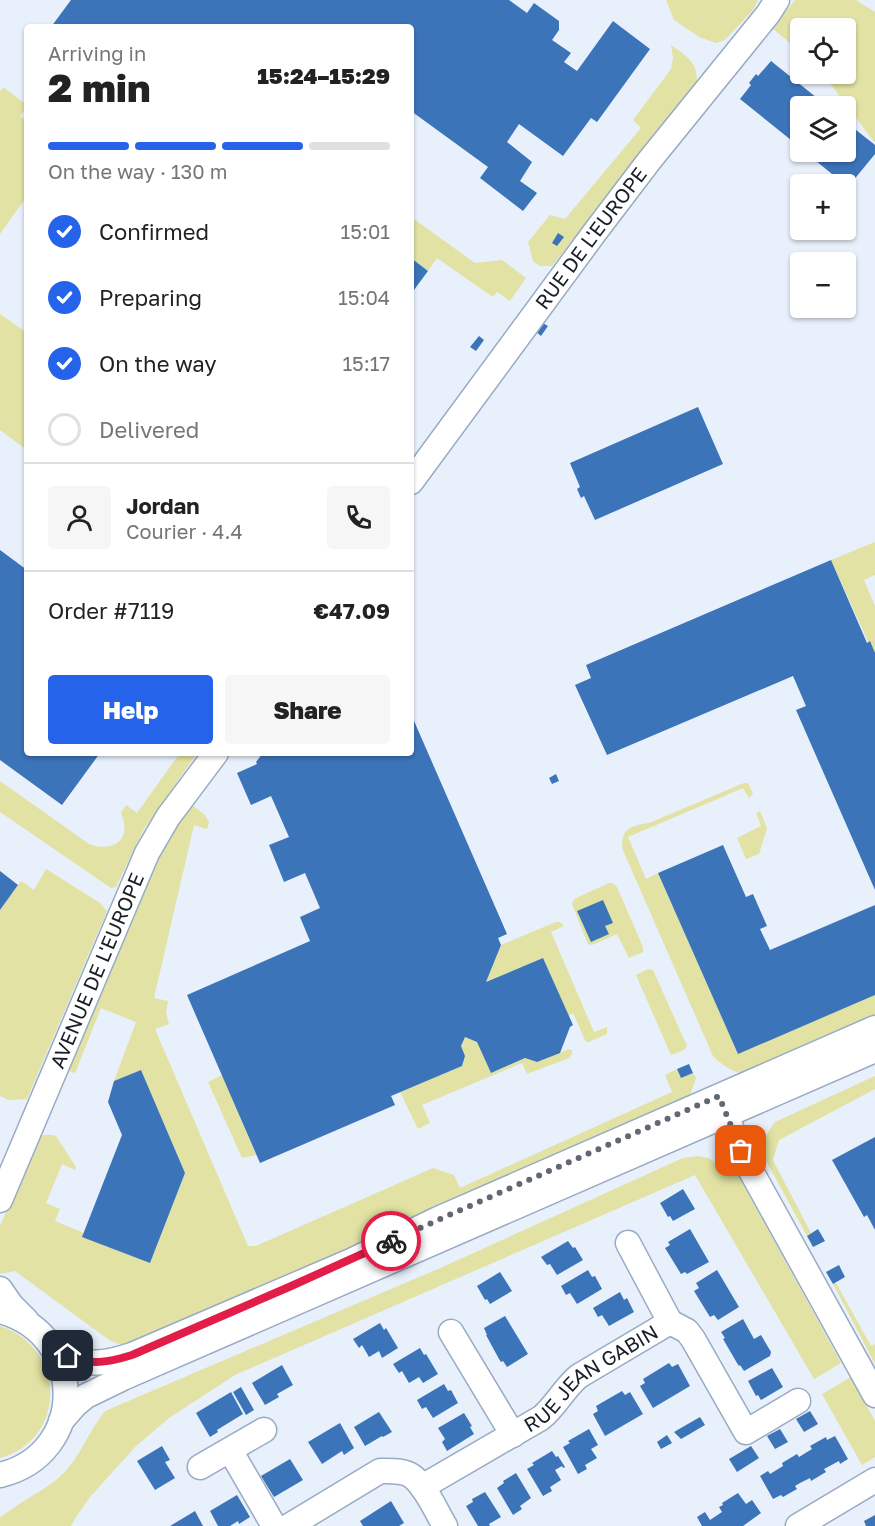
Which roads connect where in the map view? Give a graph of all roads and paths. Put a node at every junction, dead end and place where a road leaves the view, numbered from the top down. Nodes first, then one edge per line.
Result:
1 (777, 0) edge
2 (414, 478) edge
3 (214, 756) edge
4 (875, 1028) edge
5 (875, 1050) edge
6 (723, 1106) junction
7 (0, 1200) edge
8 (628, 1243) dead end
9 (0, 1289) edge
10 (0, 1311) edge
11 (670, 1322) junction
12 (32, 1326) junction
13 (451, 1332) dead end
14 (51, 1344) junction
15 (875, 1395) edge
16 (798, 1401) dead end
17 (62, 1421) junction
18 (264, 1430) dead end
19 (513, 1435) junction
20 (230, 1450) junction
21 (200, 1467) dead end
22 (11, 1471) edge
23 (875, 1480) edge
24 (422, 1487) junction
25 (0, 1491) edge
26 (274, 1526) edge
27 (289, 1526) edge
28 (445, 1526) edge
29 (798, 1526) edge

1 - 2 street, RUE DE L'EUROPE
3 - 7 street, AVENUE DE L'EUROPE
4 - 6 street
5 - 6 street
6 - 14 street
6 - 15 street
6 - 17 street
8 - 11 street, RUE JEAN GABIN
9 - 12 street
10 - 12 street
11 - 16 street, RUE JEAN GABIN
11 - 19 street, RUE JEAN GABIN
12 - 14 street
13 - 19 street, RUE JEAN GABIN
14 - 17 street
17 - 22 street
18 - 20 street
19 - 24 street, RUE JEAN GABIN
20 - 21 street
20 - 26 street
22 - 25 street
23 - 29 street
24 - 27 street
24 - 28 street

